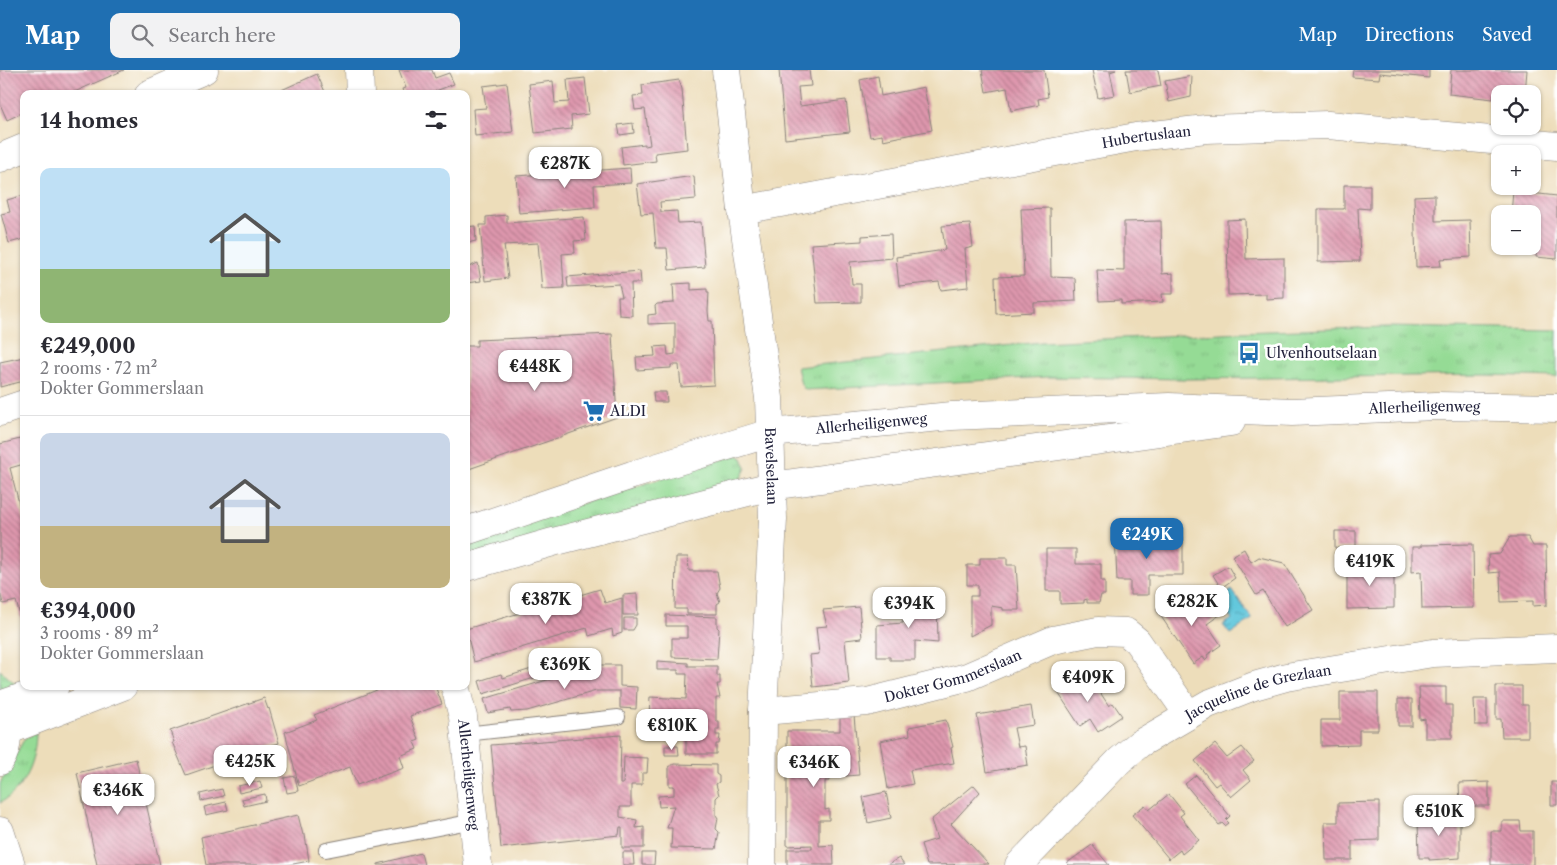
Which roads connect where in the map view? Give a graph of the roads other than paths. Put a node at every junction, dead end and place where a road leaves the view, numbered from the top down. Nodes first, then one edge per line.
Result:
1 (204, 70) edge
2 (359, 70) edge
3 (726, 70) edge
4 (158, 90) edge
5 (360, 90) edge
6 (1557, 146) edge
7 (742, 210) junction
8 (20, 405) edge
9 (1557, 408) edge
10 (0, 412) edge
11 (1292, 412) junction
12 (770, 433) junction
13 (772, 486) junction
14 (470, 530) edge
15 (470, 566) edge
16 (1557, 648) edge
17 (43, 690) edge
18 (110, 690) edge
19 (456, 690) edge
20 (0, 705) edge
21 (763, 711) junction
22 (1188, 714) junction
23 (618, 717) dead end
24 (4, 722) edge
25 (465, 734) junction
26 (0, 761) edge
27 (474, 822) junction
28 (0, 831) edge
29 (326, 850) dead end
30 (11, 865) edge
31 (478, 865) edge
32 (762, 865) edge
33 (1019, 865) edge

1 - 4 street
2 - 5 street
3 - 7 street, Bavelselaan
6 - 7 street, Hubertuslaan
7 - 12 street, Bavelselaan
8 - 10 street
9 - 11 street, Allerheiligenweg
11 - 12 street, Allerheiligenweg
11 - 13 street, Allerheiligenweg
12 - 13 street, Bavelselaan
12 - 14 street, Allerheiligenweg
13 - 15 street, Allerheiligenweg
13 - 21 street, Bavelselaan
16 - 22 street, Jacqueline de Grezlaan
17 - 20 street
18 - 24 street
19 - 25 street, Allerheiligenweg
21 - 22 street, Dokter Gommerslaan
21 - 32 street, Bavelselaan
22 - 33 street, Jacqueline de Grezlaan
23 - 25 lane
24 - 26 street
25 - 27 street, Allerheiligenweg
27 - 29 lane
27 - 31 street, Allerheiligenweg
28 - 30 street

